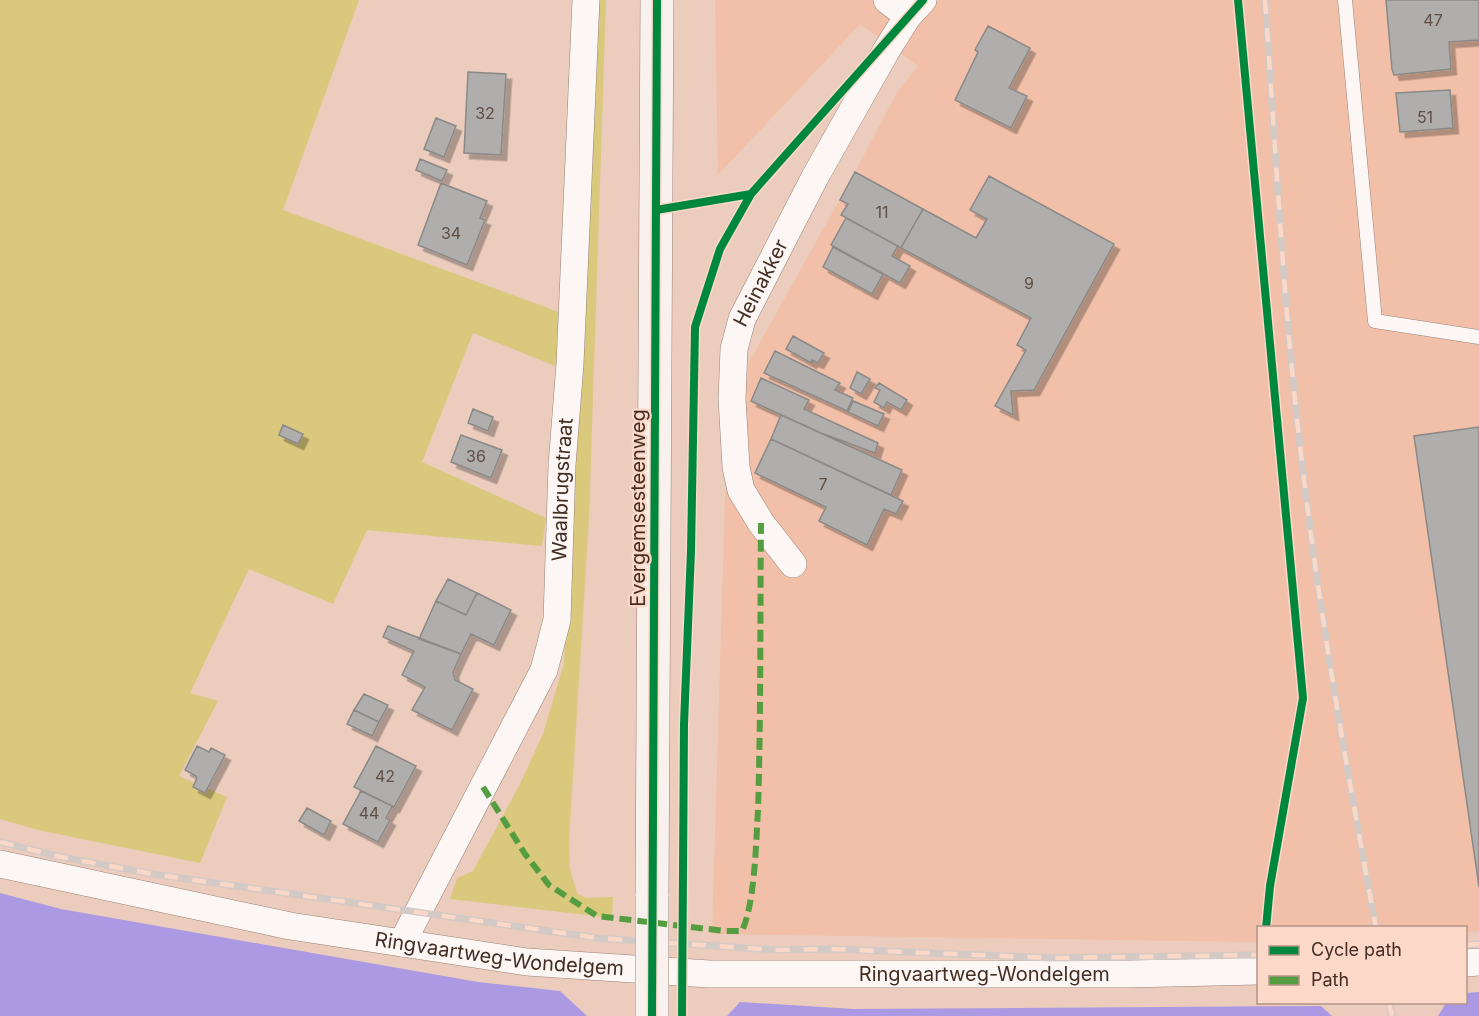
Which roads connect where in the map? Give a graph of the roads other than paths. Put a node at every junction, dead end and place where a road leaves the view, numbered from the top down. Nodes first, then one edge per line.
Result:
1 (586, 0) edge
2 (657, 0) edge
3 (1345, 0) edge
4 (906, 5) edge
5 (1479, 337) edge
6 (793, 564) dead end
7 (0, 864) edge
8 (402, 943) junction
9 (1257, 971) edge
10 (652, 1016) edge

1 - 8 street, Waalbrugstraat
2 - 10 main road, Evergemsesteenweg, bridge
3 - 5 lane
4 - 6 street, Heinakker
7 - 8 street, Ringvaartweg-Wondelgem
8 - 9 street, Ringvaartweg-Wondelgem

